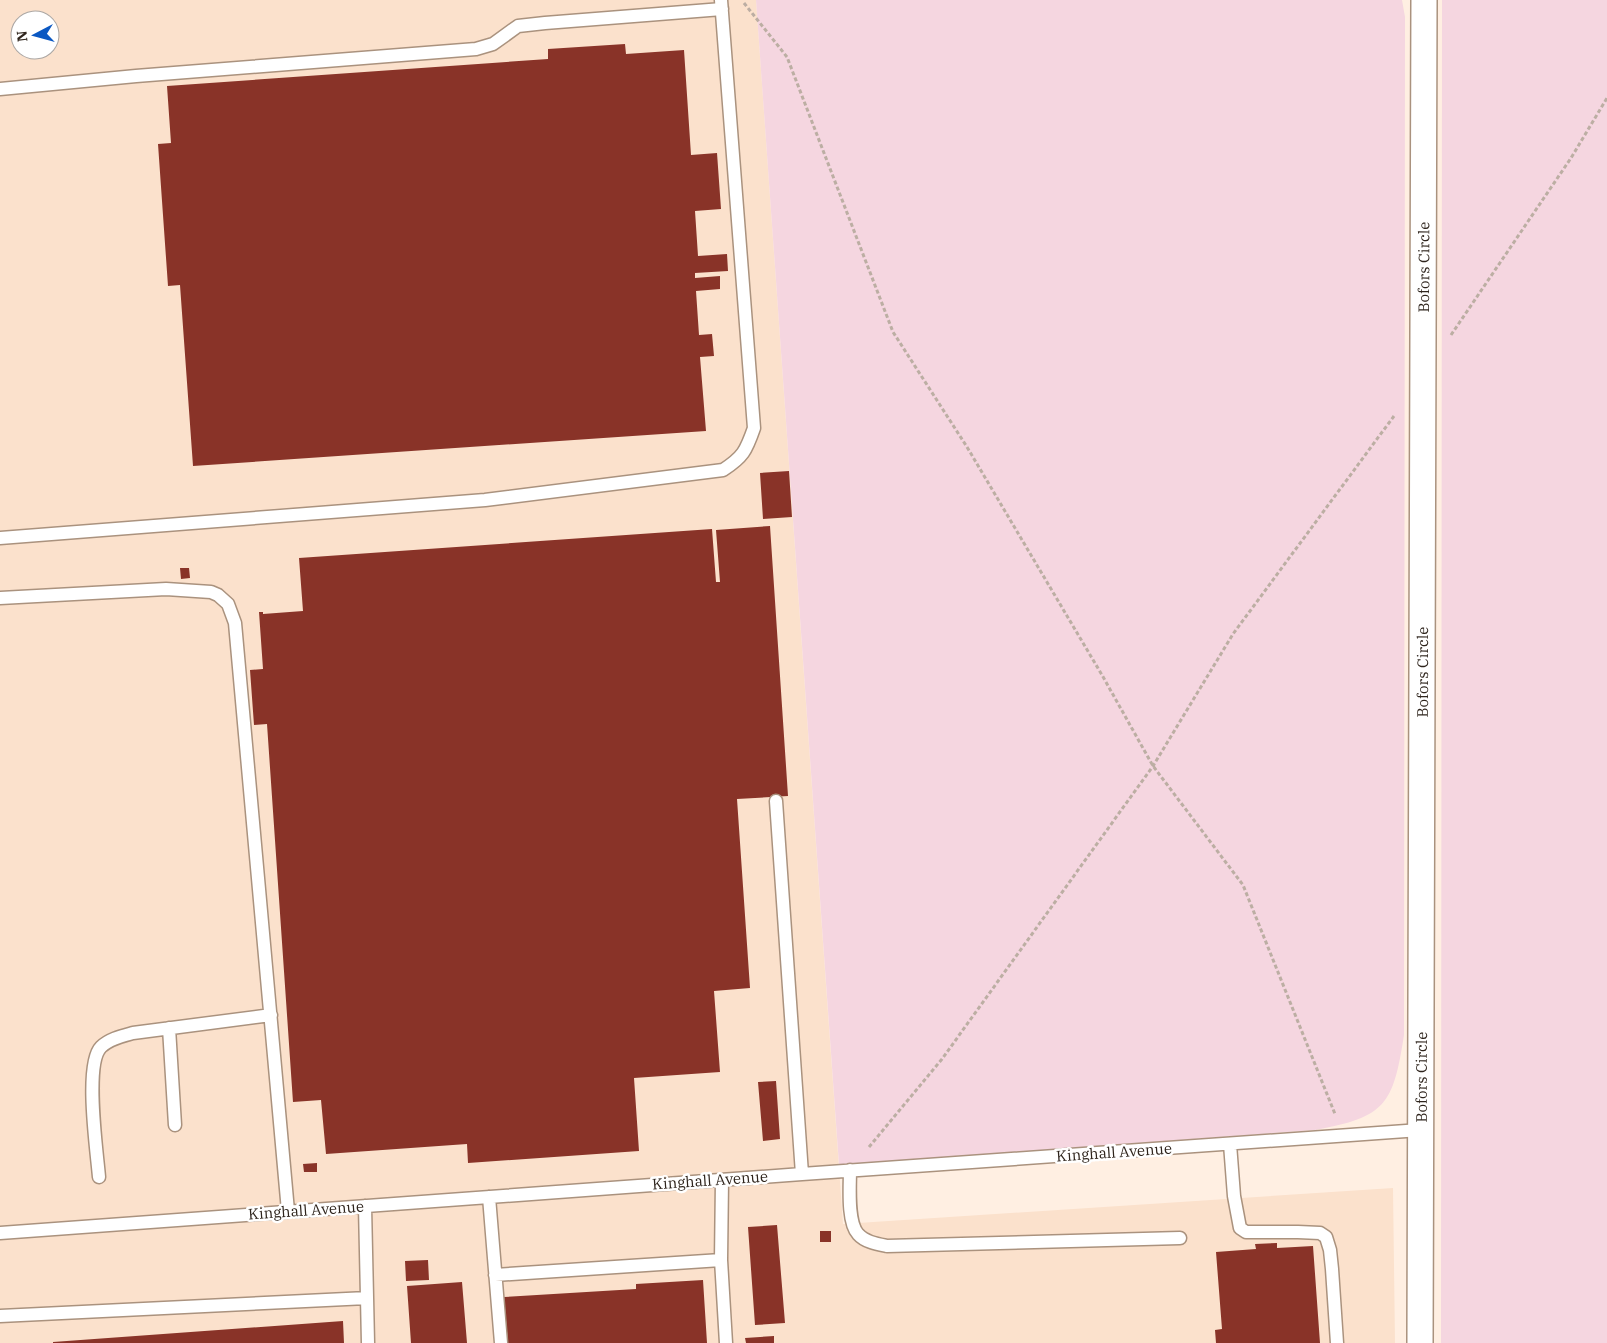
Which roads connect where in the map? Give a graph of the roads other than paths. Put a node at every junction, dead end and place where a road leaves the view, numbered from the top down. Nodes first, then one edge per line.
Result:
1 (1424, 0) edge
2 (721, 4) edge
3 (0, 89) edge
4 (0, 538) edge
5 (0, 598) edge
6 (776, 801) dead end
7 (270, 1015) junction
8 (169, 1028) junction
9 (175, 1125) dead end
10 (1420, 1130) junction
11 (1230, 1144) junction
12 (850, 1170) junction
13 (802, 1174) junction
14 (99, 1177) dead end
15 (722, 1180) junction
16 (489, 1197) junction
17 (364, 1206) junction
18 (288, 1211) junction
19 (0, 1232) edge
20 (1180, 1238) dead end
21 (721, 1260) junction
22 (495, 1275) junction
23 (367, 1298) junction
24 (0, 1316) edge
25 (368, 1343) edge
26 (501, 1343) edge
27 (726, 1343) edge
28 (1337, 1343) edge
29 (1420, 1343) edge

1 - 10 street, Bofors Circle
2 - 3 lane
2 - 4 lane
5 - 7 lane
6 - 13 lane
7 - 8 lane
7 - 18 lane
8 - 9 lane
8 - 14 lane
10 - 11 lane, Kinghall Avenue
10 - 29 street, Bofors Circle
11 - 12 lane, Kinghall Avenue
11 - 28 lane
12 - 13 lane, Kinghall Avenue
12 - 20 lane
13 - 15 lane, Kinghall Avenue
15 - 16 lane, Kinghall Avenue
15 - 21 lane
16 - 17 lane, Kinghall Avenue
16 - 22 lane
17 - 18 lane, Kinghall Avenue
17 - 23 lane
18 - 19 lane, Kinghall Avenue
21 - 22 lane
21 - 27 lane
22 - 26 lane
23 - 24 lane
23 - 25 lane

